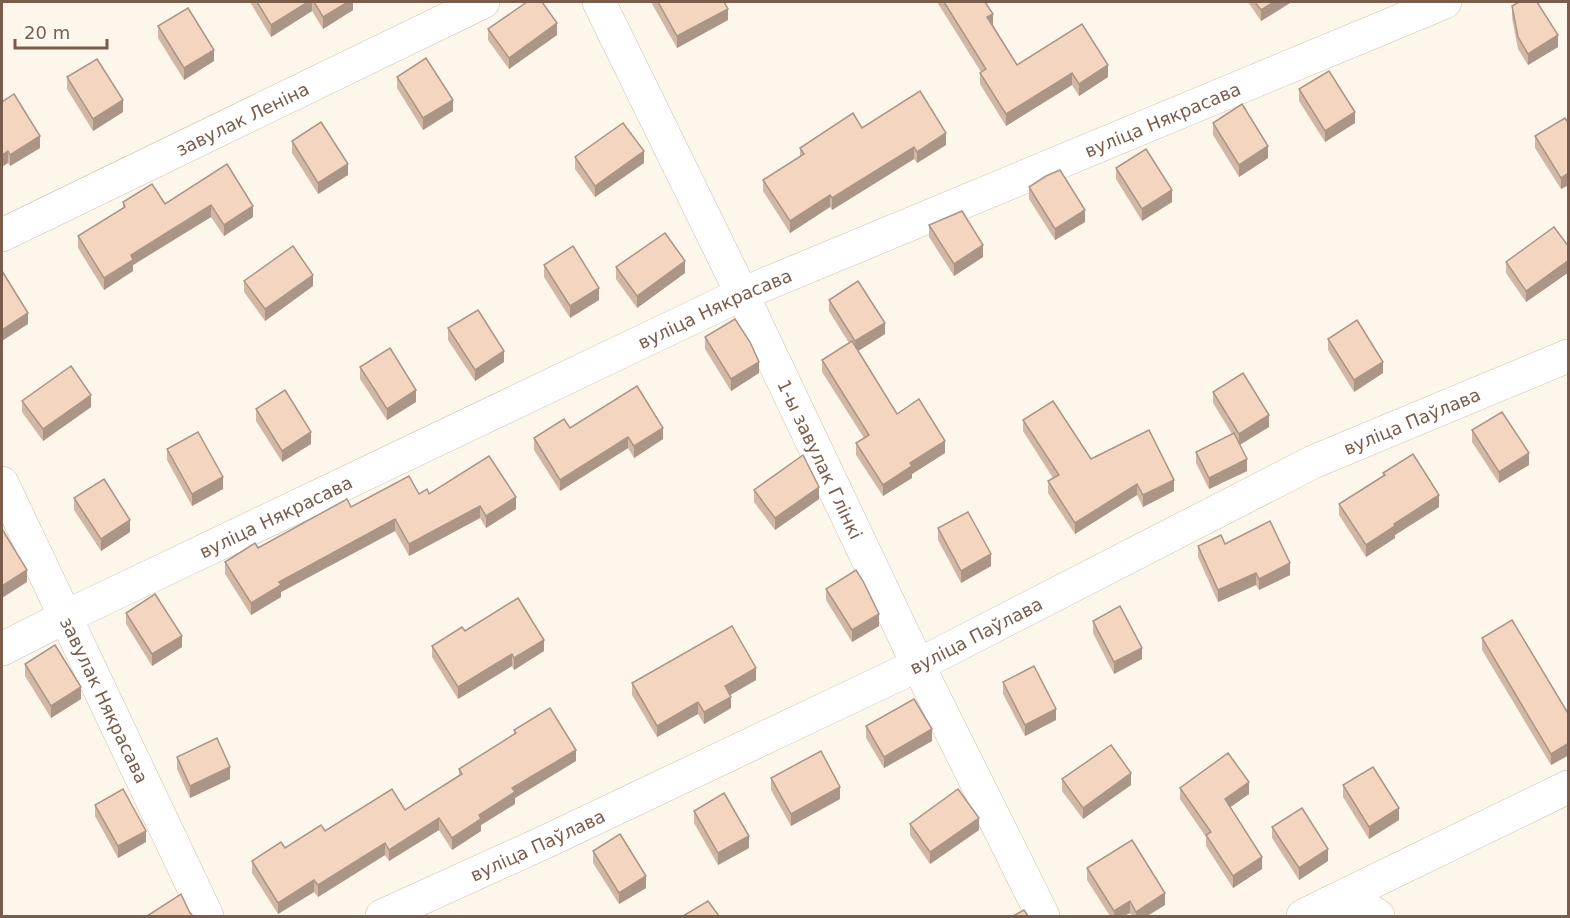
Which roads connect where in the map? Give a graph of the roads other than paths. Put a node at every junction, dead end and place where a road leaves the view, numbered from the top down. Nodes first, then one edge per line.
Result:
1 (483, 2) edge
2 (599, 2) edge
3 (1445, 2) edge
4 (2, 235) edge
5 (742, 294) junction
6 (1569, 356) edge
7 (2, 483) edge
8 (65, 617) junction
9 (2, 648) edge
10 (918, 665) junction
11 (1569, 787) edge
12 (1316, 910) edge
13 (207, 916) edge
14 (382, 916) edge
15 (1043, 916) edge
16 (1378, 916) edge

1 - 4 street, завулак Леніна
2 - 5 street, 1-ы завулак Глінкі
3 - 5 street, вуліца Някрасава
5 - 8 street, вуліца Някрасава
5 - 10 street, 1-ы завулак Глінкі
6 - 10 street, вуліца Паўлава
7 - 8 street, завулак Някрасава
8 - 9 street, вуліца Някрасава
8 - 13 street, завулак Някрасава
10 - 14 street, вуліца Паўлава
10 - 15 street, 1-ы завулак Глінкі
11 - 12 street
12 - 16 street

